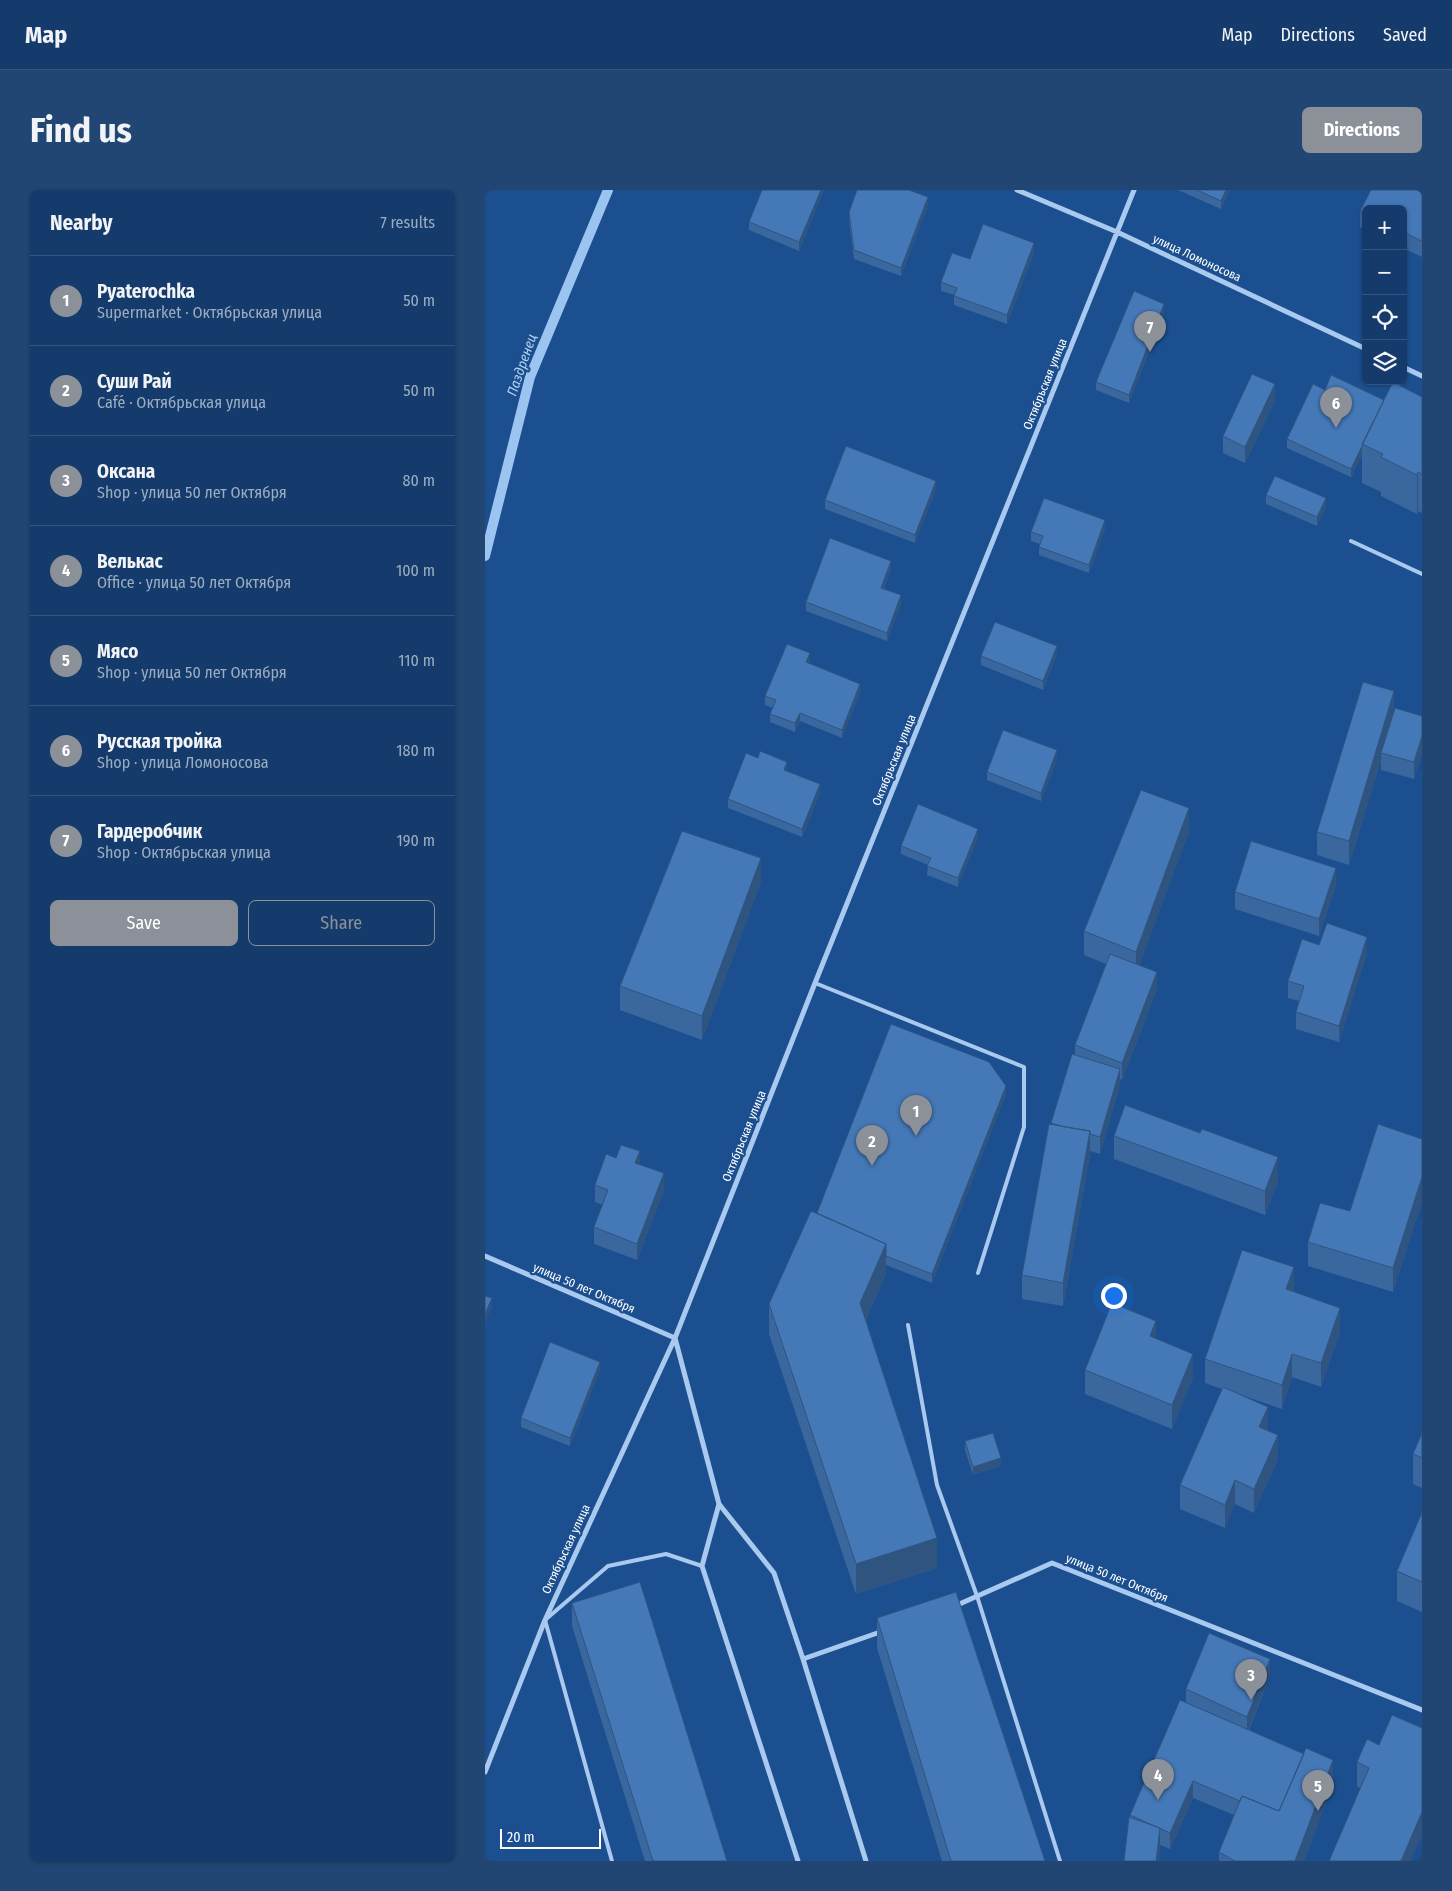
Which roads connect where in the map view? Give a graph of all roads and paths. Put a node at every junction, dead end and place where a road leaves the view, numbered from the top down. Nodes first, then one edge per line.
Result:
1 (1017, 190) edge
2 (1134, 190) edge
3 (1117, 232) junction
4 (1362, 347) edge
5 (1407, 369) edge
6 (1422, 376) edge
7 (1351, 541) dead end
8 (1422, 574) edge
9 (815, 983) junction
10 (485, 1256) edge
11 (978, 1273) dead end
12 (908, 1325) dead end
13 (675, 1338) junction
14 (719, 1504) junction
15 (702, 1566) junction
16 (977, 1596) junction
17 (946, 1610) edge
18 (545, 1620) junction
19 (893, 1628) edge
20 (803, 1659) junction
21 (1422, 1710) edge
22 (485, 1772) edge
23 (612, 1861) edge
24 (798, 1861) edge
25 (866, 1861) edge
26 (1060, 1861) edge

1 - 3 street, улица Ломоносова
2 - 3 street, Октябрьская улица
3 - 4 street, улица Ломоносова
3 - 9 street, Октябрьская улица
5 - 6 street
7 - 8 lane
9 - 11 lane
9 - 13 street, Октябрьская улица
10 - 13 street, улица 50 лет Октября
12 - 16 lane
13 - 14 street
13 - 18 street, Октябрьская улица
14 - 15 street
14 - 20 street
15 - 18 lane
15 - 24 street
16 - 17 street, улица 50 лет Октября
16 - 21 street, улица 50 лет Октября
16 - 26 lane
18 - 22 street, Октябрьская улица
18 - 23 lane
19 - 20 street
20 - 25 street

